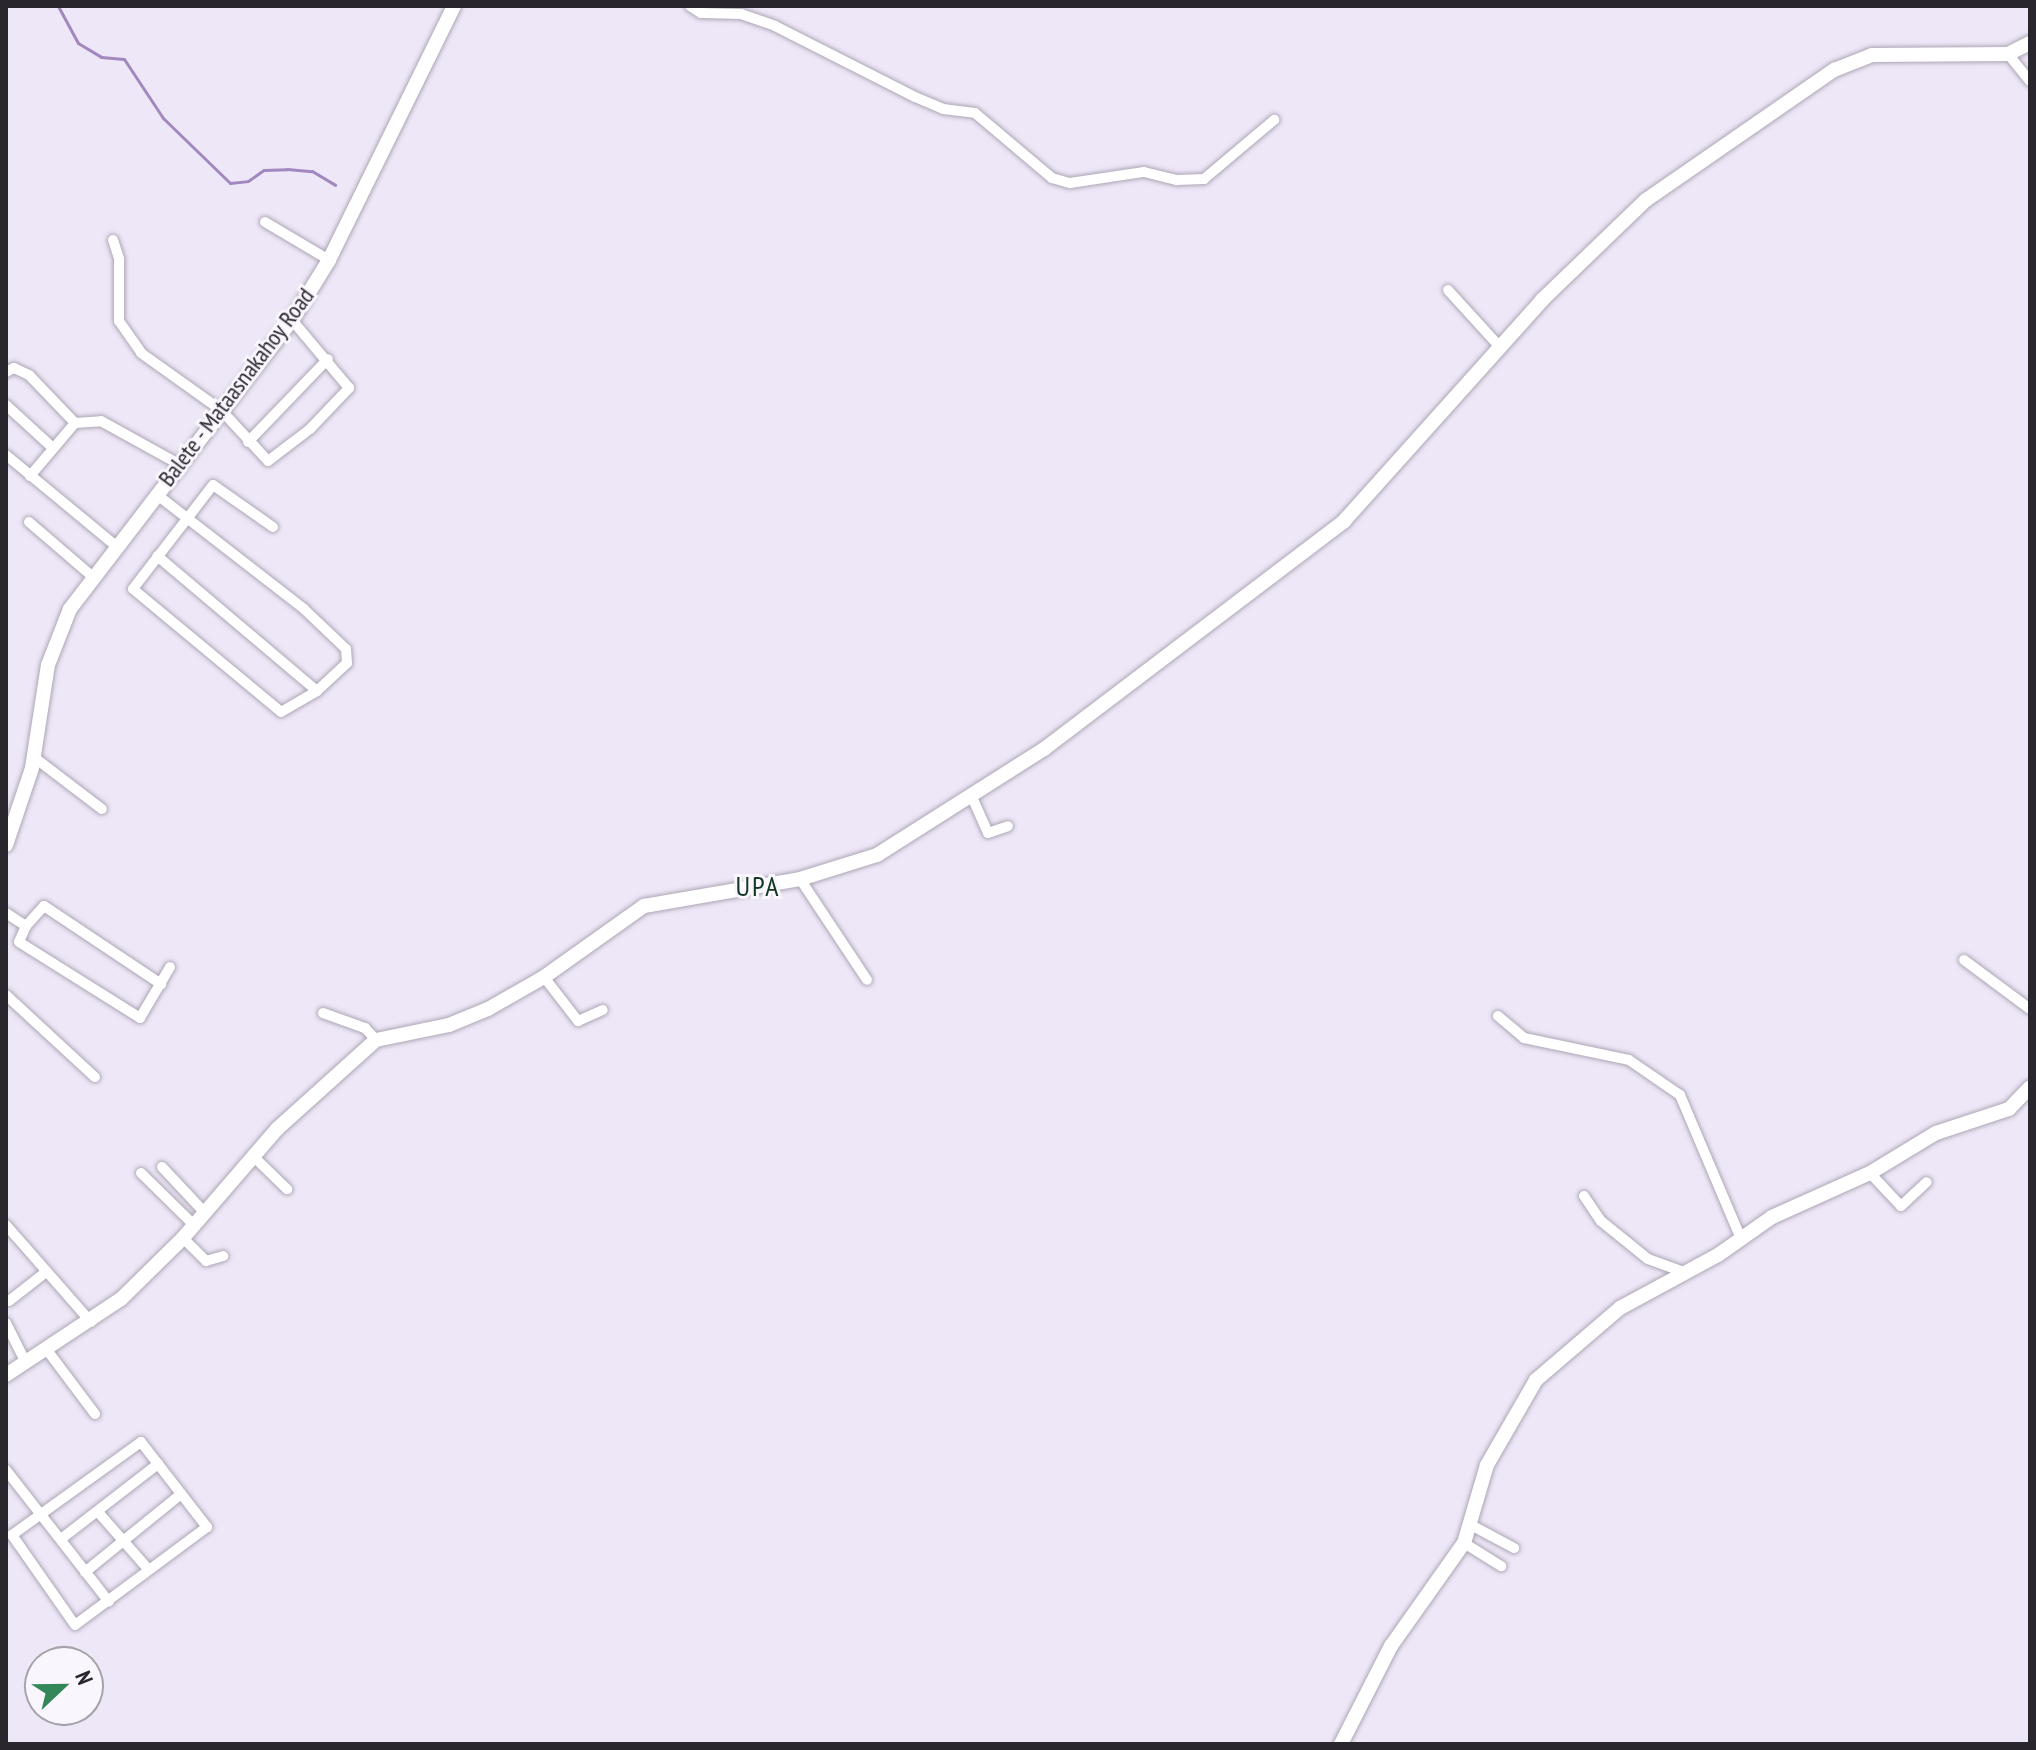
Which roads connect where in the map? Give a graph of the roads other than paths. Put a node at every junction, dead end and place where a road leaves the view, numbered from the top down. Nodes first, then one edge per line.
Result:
1 (454, 6) edge
2 (690, 6) edge
3 (2029, 45) edge
4 (2008, 54) junction
5 (2030, 81) edge
6 (1274, 120) dead end
7 (265, 222) dead end
8 (113, 240) dead end
9 (329, 260) junction
10 (1448, 290) dead end
11 (292, 320) junction
12 (1499, 346) junction
13 (328, 359) junction
14 (6, 372) edge
15 (6, 405) edge
16 (221, 410) junction
17 (75, 423) junction
18 (248, 442) junction
19 (53, 448) junction
20 (6, 455) edge
21 (179, 464) junction
22 (30, 476) junction
23 (156, 494) junction
24 (187, 516) junction
25 (29, 522) dead end
26 (273, 527) dead end
27 (116, 546) junction
28 (157, 556) junction
29 (93, 577) junction
30 (317, 691) junction
31 (34, 763) junction
32 (972, 797) junction
33 (102, 809) dead end
34 (1008, 826) dead end
35 (6, 845) edge
36 (800, 879) junction
37 (6, 913) edge
38 (26, 926) junction
39 (1964, 960) dead end
40 (170, 967) dead end
41 (544, 977) junction
42 (867, 980) dead end
43 (161, 984) junction
44 (6, 995) edge
45 (2030, 1009) edge
46 (603, 1010) dead end
47 (323, 1013) dead end
48 (1498, 1016) dead end
49 (376, 1040) junction
50 (95, 1077) dead end
51 (2030, 1087) edge
52 (255, 1158) junction
53 (162, 1167) dead end
54 (141, 1173) dead end
55 (1870, 1173) junction
56 (1927, 1182) dead end
57 (287, 1189) dead end
58 (1584, 1196) dead end
59 (205, 1213) junction
60 (6, 1225) edge
61 (194, 1225) junction
62 (183, 1238) junction
63 (1741, 1239) junction
64 (223, 1256) dead end
65 (46, 1272) junction
66 (1684, 1272) junction
67 (9, 1301) dead end
68 (91, 1322) junction
69 (6, 1323) edge
70 (47, 1350) junction
71 (25, 1361) junction
72 (6, 1375) edge
73 (95, 1414) dead end
74 (158, 1464) junction
75 (6, 1470) edge
76 (181, 1494) junction
77 (40, 1512) junction
78 (98, 1512) junction
79 (1471, 1525) junction
80 (61, 1539) junction
81 (123, 1541) junction
82 (1464, 1543) junction
83 (1514, 1548) dead end
84 (1501, 1566) dead end
85 (148, 1569) junction
86 (85, 1572) junction
87 (109, 1602) junction
88 (1341, 1744) edge

1 - 9 street, Balete - Mataasnakahoy Road
2 - 6 street
3 - 4 street
4 - 5 street
4 - 12 street
7 - 9 street
8 - 16 street
9 - 11 street, Balete - Mataasnakahoy Road
10 - 12 street
11 - 13 street
11 - 16 street, Balete - Mataasnakahoy Road
12 - 32 street
13 - 18 street
13 - 18 street
14 - 17 street
15 - 19 street
16 - 18 street
16 - 21 street, Balete - Mataasnakahoy Road
17 - 19 street
17 - 21 street
19 - 22 street
20 - 22 street
21 - 23 street, Balete - Mataasnakahoy Road
22 - 27 street
23 - 24 street
23 - 27 street, Balete - Mataasnakahoy Road
24 - 26 street
24 - 28 street
24 - 30 street
25 - 29 street
27 - 29 street, Balete - Mataasnakahoy Road
28 - 30 street
28 - 30 street
29 - 31 street, Balete - Mataasnakahoy Road
31 - 33 street
31 - 35 street, Balete - Mataasnakahoy Road
32 - 34 street
32 - 36 street
36 - 41 street
36 - 42 street
37 - 38 street
38 - 43 street
38 - 43 street
39 - 45 street
40 - 43 street
41 - 46 street
41 - 49 street
44 - 50 street
47 - 49 street
48 - 63 street
49 - 52 street
51 - 55 street
52 - 57 street
52 - 59 street
53 - 59 street
54 - 61 street
55 - 56 street
55 - 63 street
58 - 66 street
59 - 61 street
60 - 65 street
61 - 62 street
62 - 64 street
62 - 68 street
63 - 66 street
65 - 67 street
65 - 68 street
66 - 79 street
68 - 70 street
69 - 71 street
70 - 71 street
70 - 73 street
71 - 72 street
74 - 76 street
74 - 77 street
74 - 78 street
75 - 77 street
76 - 81 street
76 - 85 street
77 - 80 street
77 - 87 street
78 - 80 street
78 - 81 street
79 - 82 street
79 - 83 street
80 - 86 street
81 - 85 street
81 - 86 street
82 - 84 street
82 - 88 street
85 - 87 street
86 - 87 street

